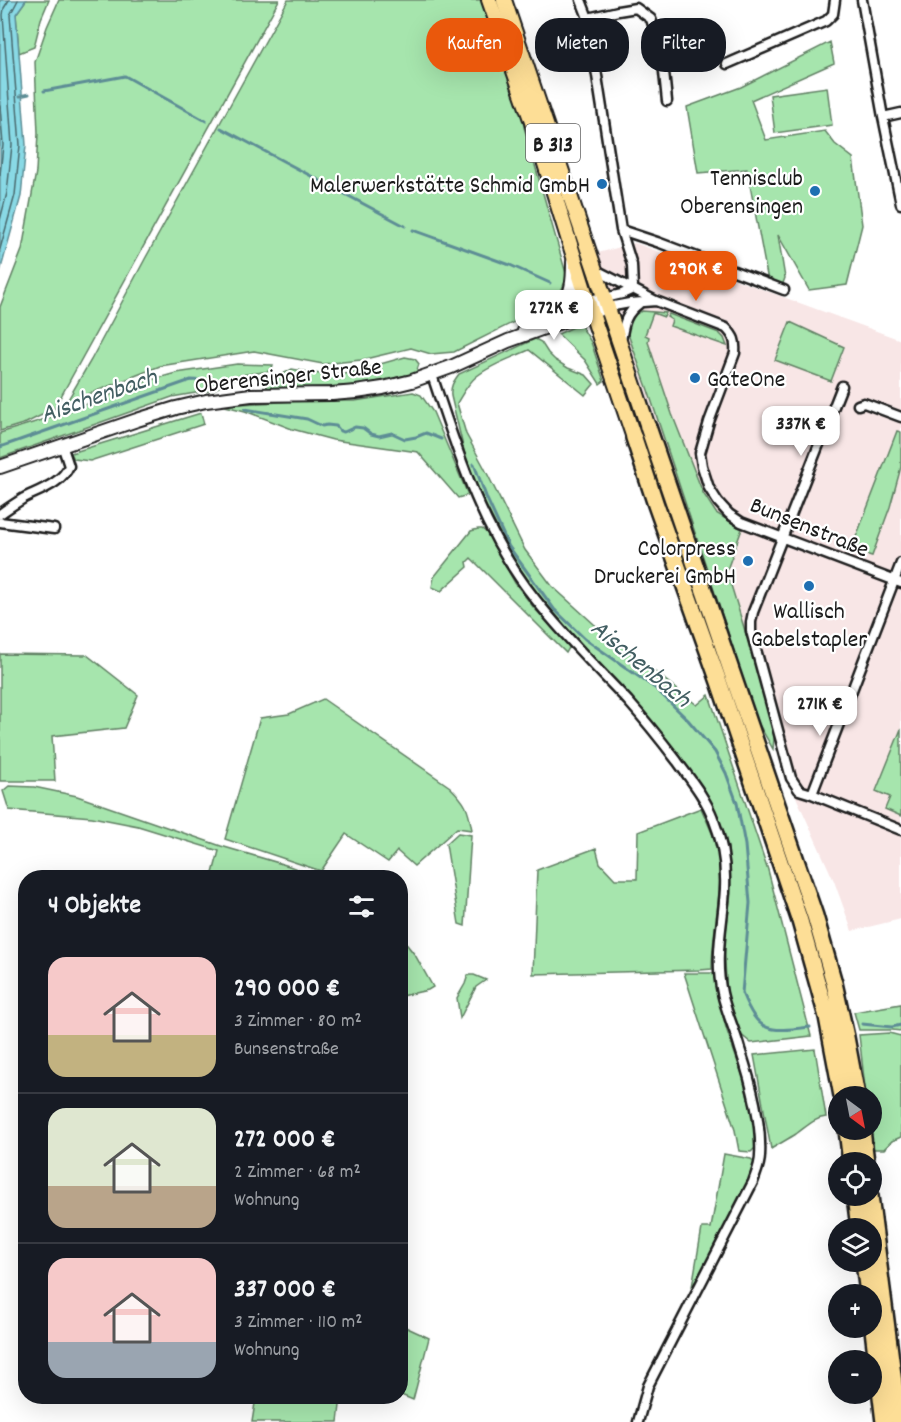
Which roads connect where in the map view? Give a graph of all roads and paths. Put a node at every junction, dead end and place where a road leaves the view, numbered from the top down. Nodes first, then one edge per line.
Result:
1 (489, 0) edge
2 (504, 0) edge
3 (581, 0) edge
4 (835, 0) edge
5 (862, 0) edge
6 (588, 18) joint
7 (727, 64) dead end
8 (596, 72) edge
9 (667, 101) dead end
10 (901, 113) edge
11 (883, 117) junction
12 (901, 204) edge
13 (621, 230) junction
14 (573, 255) junction
15 (595, 270) junction
16 (633, 289) junction
17 (784, 290) dead end
18 (656, 301) junction
19 (607, 302) junction
20 (640, 303) junction
21 (590, 307) junction
22 (562, 310) junction
23 (508, 341) junction
24 (620, 345) junction
25 (432, 375) junction
26 (842, 386) dead end
27 (858, 405) dead end
28 (901, 417) edge
29 (648, 427) joint
30 (634, 438) joint
31 (63, 445) junction
32 (0, 467) edge
33 (0, 514) edge
34 (0, 522) edge
35 (54, 529) dead end
36 (783, 538) junction
37 (901, 563) edge
38 (898, 582) edge
39 (812, 794) junction
40 (901, 830) edge
41 (840, 1086) edge
42 (855, 1086) edge
43 (871, 1206) edge
44 (874, 1338) edge
45 (638, 1422) edge
46 (884, 1422) edge
47 (899, 1422) edge

1 - 14 main road, B 313
2 - 15 main road, B 313
3 - 6 street
4 - 7 street
5 - 11 street
6 - 9 street
8 - 13 street
10 - 11 street
11 - 12 street
13 - 16 street
13 - 17 street
14 - 21 main road, B 313
14 - 22 street
15 - 16 street, Bunsenstraße
15 - 19 main road, B 313
16 - 18 street, Bunsenstraße
16 - 19 street
18 - 20 street, Bunsenstraße
18 - 36 street, Bunsenstraße
19 - 20 street, Bunsenstraße
19 - 21 street
19 - 24 main road, B 313
20 - 24 street
21 - 22 street, Oberensinger Straße
21 - 23 street, Oberensinger Straße
21 - 30 main road, B 313
22 - 23 street, Oberensinger Straße
23 - 25 street, Oberensinger Straße
24 - 29 main road, B 313
25 - 31 street, Oberensinger Straße
25 - 45 street
26 - 36 street
27 - 28 street
29 - 42 highway, B 313
30 - 41 highway, B 313
31 - 32 street, Oberensinger Straße
31 - 33 street
34 - 35 street
36 - 38 street, Bunsenstraße
36 - 39 street
37 - 38 street
38 - 39 street
39 - 40 street
43 - 47 highway
44 - 46 highway

